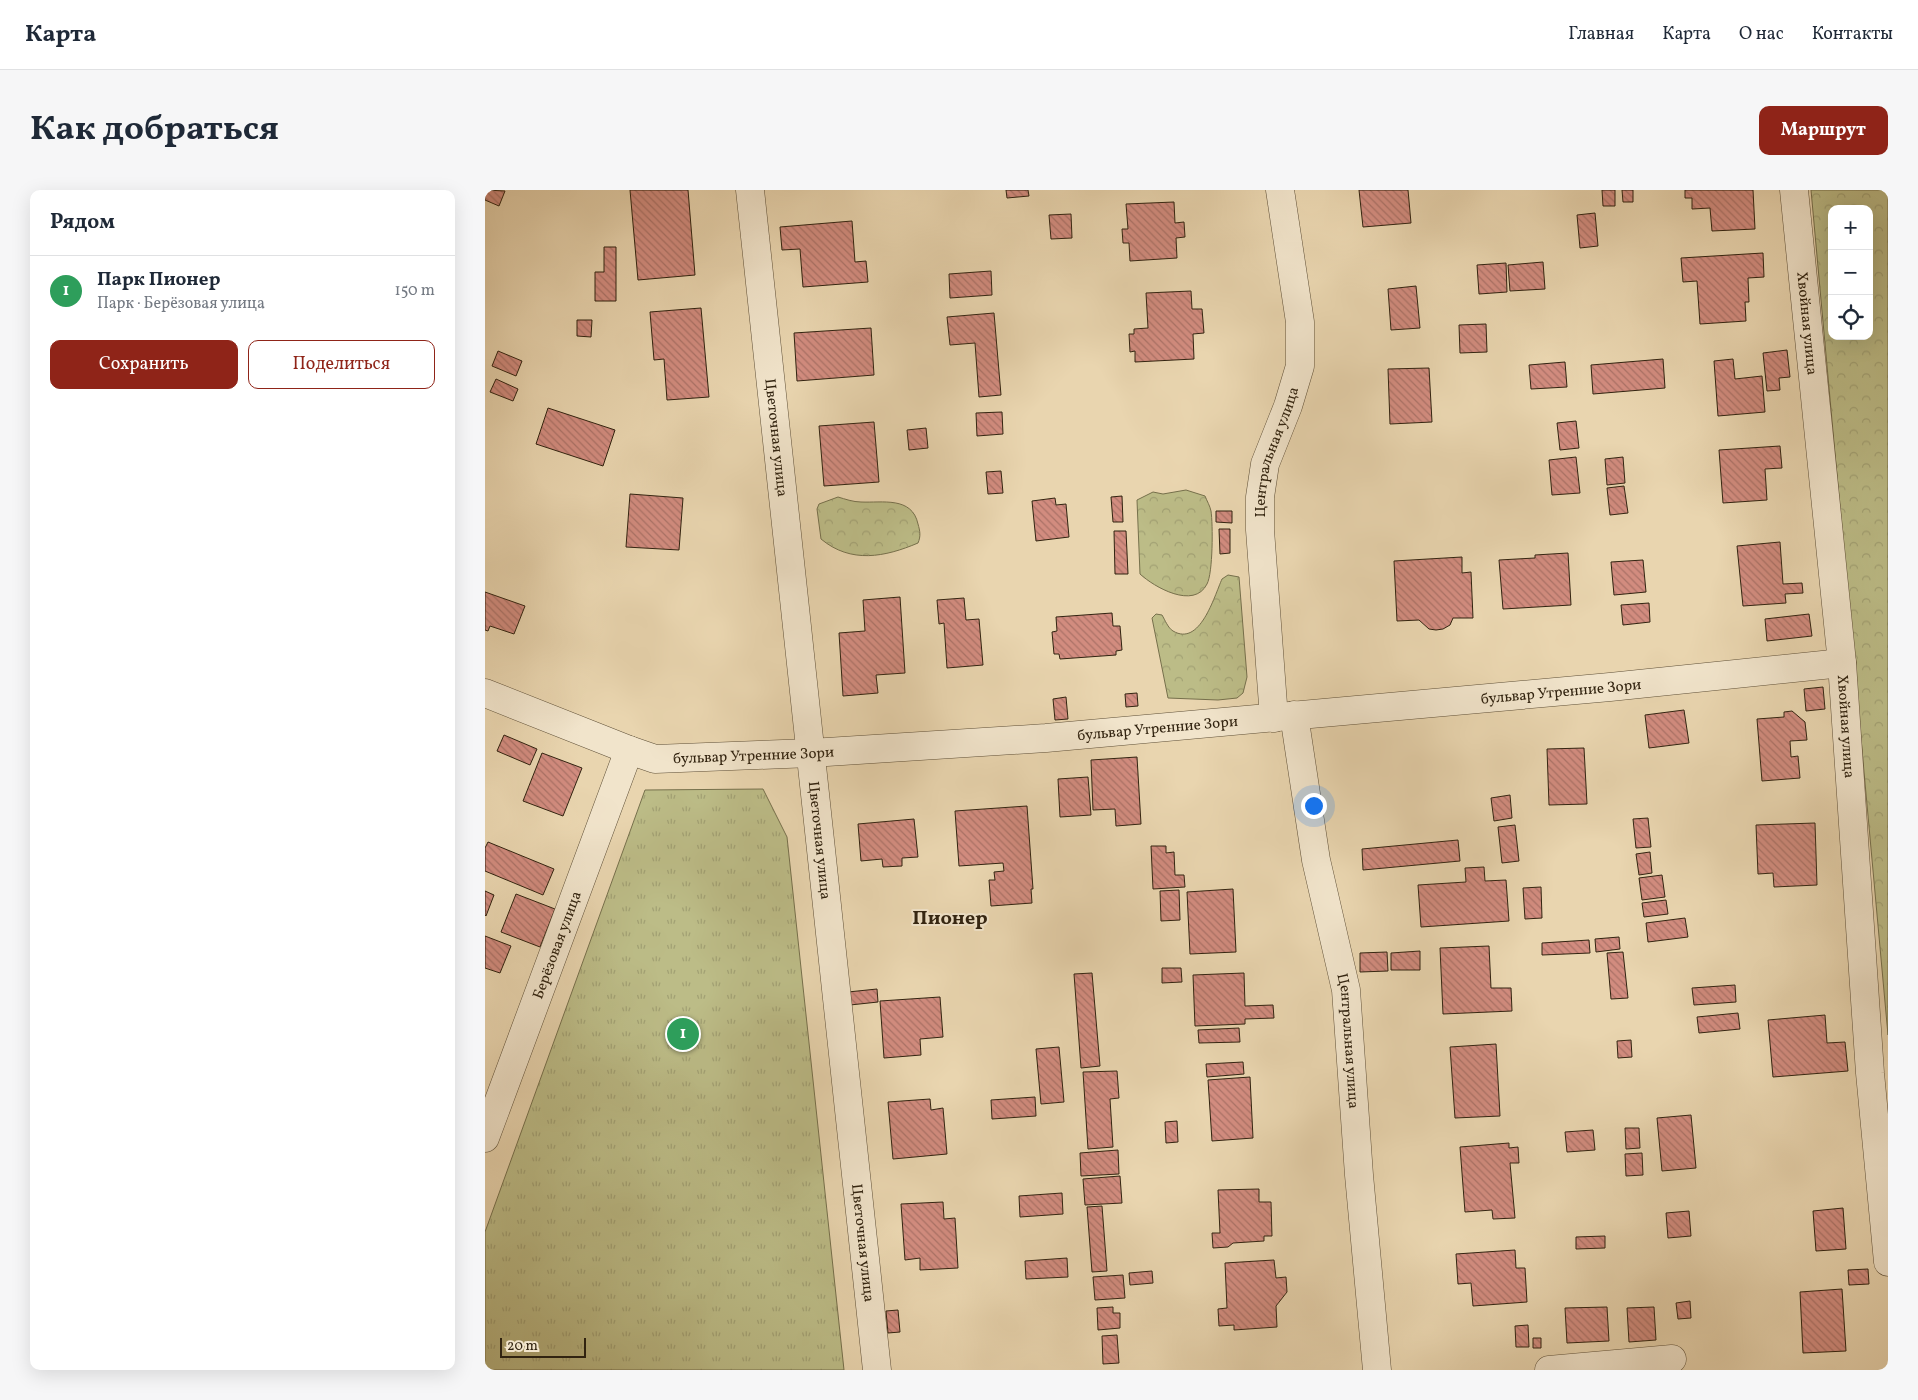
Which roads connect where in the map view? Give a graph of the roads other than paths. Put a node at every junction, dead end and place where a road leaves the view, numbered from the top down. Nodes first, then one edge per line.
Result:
1 (749, 190) edge
2 (1280, 190) edge
3 (1794, 190) edge
4 (1842, 663) junction
5 (485, 693) edge
6 (1284, 716) junction
7 (629, 750) junction
8 (811, 753) junction
9 (485, 1138) edge
10 (1888, 1262) edge
11 (1672, 1359) dead end
12 (877, 1370) edge
13 (1377, 1370) edge
14 (1549, 1370) edge

1 - 8 street, Цветочная улица
2 - 6 street, Центральная улица
3 - 4 street, Хвойная улица
4 - 6 street, бульвар Утренние Зори
4 - 10 street, Хвойная улица
5 - 7 street, бульвар Утренние Зори
6 - 8 street, бульвар Утренние Зори
6 - 13 street, Центральная улица
7 - 8 street, бульвар Утренние Зори
7 - 9 street, Берёзовая улица
8 - 12 street, Цветочная улица
11 - 14 street

